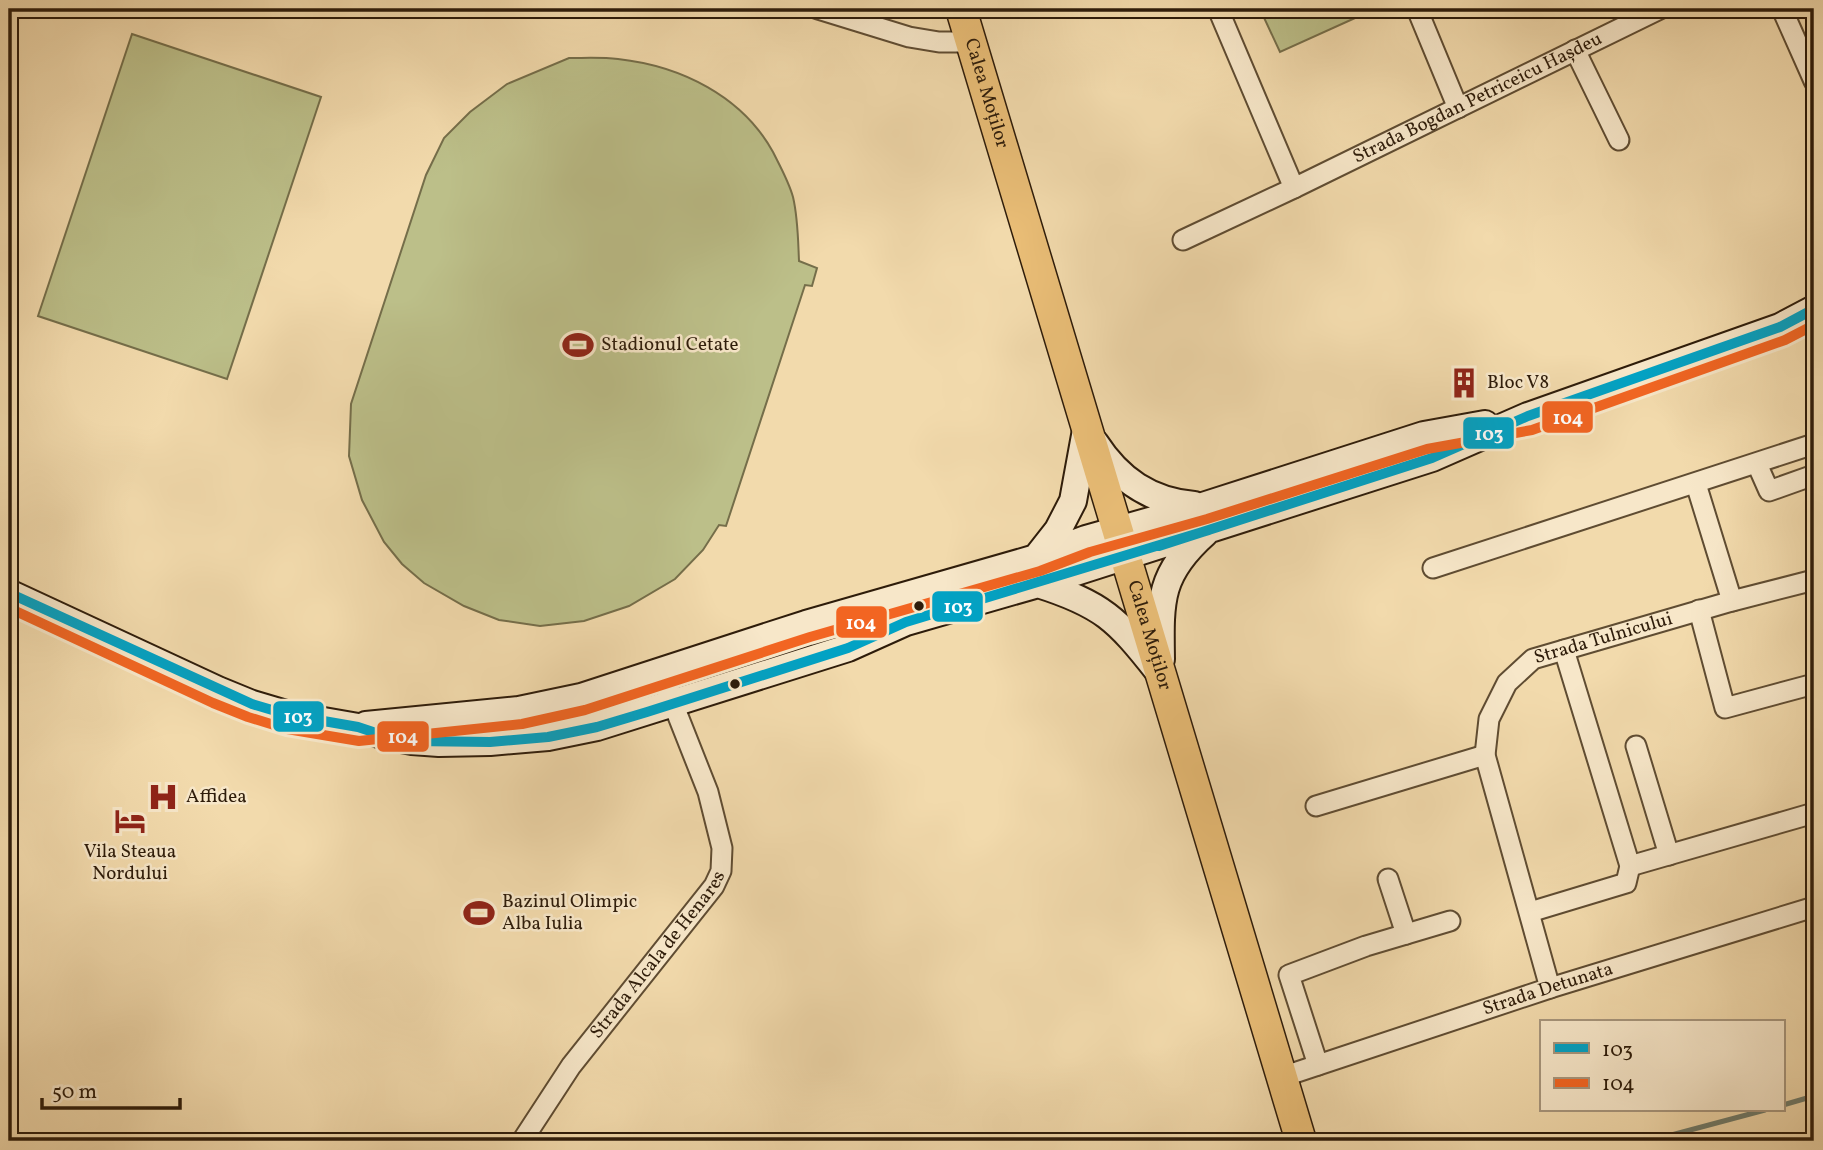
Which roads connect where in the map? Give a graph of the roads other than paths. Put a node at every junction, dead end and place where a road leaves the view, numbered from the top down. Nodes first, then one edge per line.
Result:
1 (818, 9) edge
2 (961, 9) edge
3 (1218, 9) edge
4 (1417, 9) edge
5 (1660, 9) edge
6 (1782, 9) edge
7 (971, 42) junction
8 (1575, 50) junction
9 (1814, 81) edge
10 (1458, 108) junction
11 (1619, 140) dead end
12 (1294, 188) junction
13 (1184, 240) dead end
14 (1814, 309) edge
15 (1086, 430) junction
16 (1814, 444) edge
17 (1758, 464) junction
18 (1814, 475) edge
19 (1696, 484) junction
20 (1206, 518) junction
21 (1122, 543) junction
22 (1433, 568) dead end
23 (1037, 571) junction
24 (1814, 580) edge
25 (9, 593) edge
26 (1732, 601) junction
27 (1699, 610) junction
28 (1564, 650) junction
29 (661, 673) junction
30 (1161, 674) junction
31 (1814, 684) edge
32 (672, 705) junction
33 (358, 727) junction
34 (1636, 746) dead end
35 (1485, 755) junction
36 (1317, 806) dead end
37 (1814, 813) edge
38 (1669, 855) junction
39 (1630, 866) junction
40 (1388, 879) dead end
41 (1814, 907) edge
42 (1530, 912) junction
43 (1450, 921) dead end
44 (1406, 934) junction
45 (1550, 988) junction
46 (1318, 1065) junction
47 (1282, 1077) junction
48 (522, 1141) edge
49 (1301, 1141) edge

1 - 7 street
2 - 7 main road, Calea Moților
3 - 12 street
4 - 10 street
5 - 8 street, Strada Bogdan Petriceicu Hașdeu
6 - 9 street
7 - 15 main road, Calea Moților
8 - 10 street, Strada Bogdan Petriceicu Hașdeu
8 - 11 street
10 - 12 street, Strada Bogdan Petriceicu Hașdeu
12 - 13 street, Strada Bogdan Petriceicu Hașdeu
14 - 20 main road
15 - 20 main road
15 - 21 main road, Calea Moților
15 - 23 main road
16 - 17 street
17 - 18 street
17 - 19 street
19 - 22 street
19 - 26 street
20 - 21 main road
20 - 30 main road
21 - 23 main road
21 - 30 main road, Calea Moților
23 - 29 main road
23 - 30 main road
23 - 32 main road
24 - 26 street, Strada Tulnicului
25 - 33 main road
26 - 27 street, Strada Tulnicului
27 - 28 street, Strada Tulnicului
27 - 31 street
28 - 35 street, Strada Tulnicului
28 - 39 street
29 - 32 street, Strada Alcala de Henares
29 - 33 main road
30 - 47 main road, Calea Moților
32 - 33 main road
32 - 48 street, Strada Alcala de Henares
34 - 38 street
35 - 36 street
35 - 42 street, Strada Tulnicului
37 - 38 street
38 - 39 street
39 - 42 street
40 - 44 street
41 - 45 street, Strada Detunata
42 - 45 street, Strada Tulnicului
43 - 44 street
44 - 46 street
45 - 46 street, Strada Detunata
46 - 47 street, Strada Detunata
47 - 49 main road, Calea Moților

